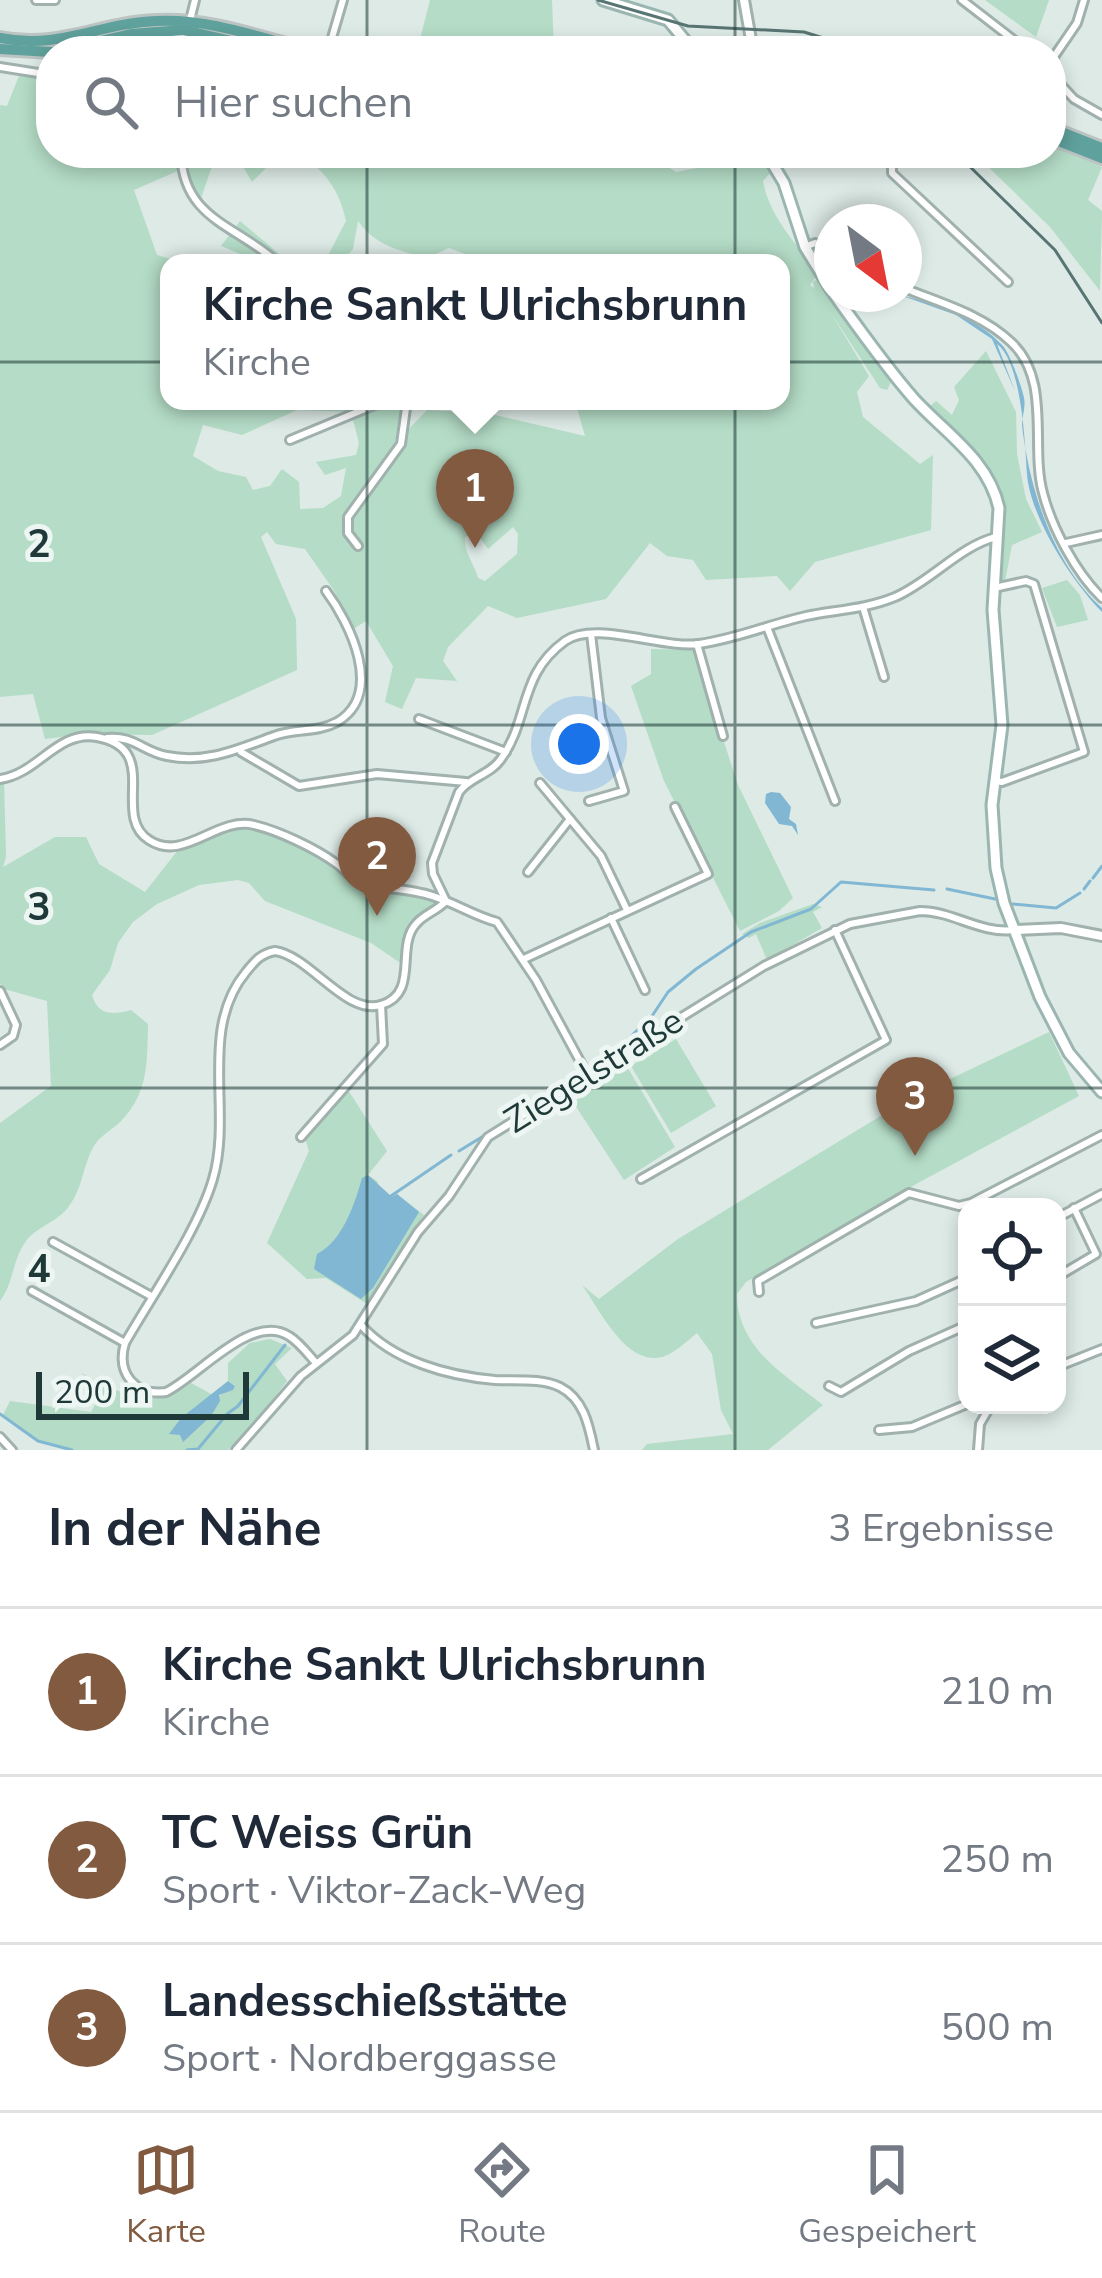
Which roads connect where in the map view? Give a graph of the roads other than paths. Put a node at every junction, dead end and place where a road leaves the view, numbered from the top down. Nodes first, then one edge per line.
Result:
1 (36, 0) edge
2 (55, 0) edge
3 (195, 0) edge
4 (343, 0) edge
5 (603, 0) edge
6 (744, 0) edge
7 (962, 0) edge
8 (1084, 0) edge
9 (185, 29) junction
10 (88, 36) edge
11 (125, 36) edge
12 (158, 36) edge
13 (184, 36) edge
14 (213, 36) edge
15 (225, 36) edge
16 (332, 36) edge
17 (681, 36) edge
18 (750, 36) edge
19 (1009, 36) edge
20 (0, 38) edge
21 (1066, 39) edge
22 (36, 45) edge
23 (26, 47) junction
24 (36, 48) edge
25 (0, 49) edge
26 (4, 68) edge
27 (36, 73) edge
28 (1066, 91) edge
29 (1102, 115) edge
30 (1066, 134) edge
31 (1066, 144) edge
32 (1102, 148) edge
33 (1102, 158) edge
34 (181, 168) edge
35 (775, 168) edge
36 (892, 168) edge
37 (810, 245) junction
38 (814, 246) edge
39 (814, 253) edge
40 (265, 254) edge
41 (1008, 282) dead end
42 (922, 295) edge
43 (848, 312) edge
44 (362, 410) edge
45 (406, 410) edge
46 (290, 440) dead end
47 (1102, 535) edge
48 (996, 537) junction
49 (1066, 543) junction
50 (358, 545) dead end
51 (994, 588) junction
52 (326, 591) dead end
53 (1102, 598) edge
54 (863, 607) junction
55 (767, 627) junction
56 (591, 634) junction
57 (698, 644) junction
58 (884, 677) dead end
59 (419, 719) dead end
60 (723, 736) dead end
61 (103, 739) junction
62 (240, 752) junction
63 (506, 752) junction
64 (0, 779) edge
65 (995, 781) junction
66 (466, 782) junction
67 (541, 783) dead end
68 (589, 801) dead end
69 (835, 801) dead end
70 (675, 807) dead end
71 (570, 819) junction
72 (528, 872) dead end
73 (446, 901) junction
74 (627, 910) junction
75 (611, 919) junction
76 (835, 930) junction
77 (1014, 930) junction
78 (1102, 936) edge
79 (524, 959) junction
80 (0, 991) edge
81 (645, 991) dead end
82 (381, 1005) junction
83 (0, 1045) edge
84 (589, 1078) junction
85 (1102, 1092) edge
86 (1102, 1135) edge
87 (301, 1137) dead end
88 (641, 1179) dead end
89 (1102, 1194) edge
90 (1074, 1208) junction
91 (1066, 1213) edge
92 (53, 1242) dead end
93 (1066, 1272) edge
94 (958, 1282) edge
95 (32, 1291) dead end
96 (759, 1292) dead end
97 (151, 1296) junction
98 (816, 1323) dead end
99 (361, 1325) junction
100 (958, 1329) edge
101 (125, 1343) junction
102 (1102, 1348) edge
103 (316, 1363) junction
104 (1066, 1363) edge
105 (829, 1386) dead end
106 (958, 1408) edge
107 (986, 1414) edge
108 (880, 1430) dead end
109 (0, 1437) edge
110 (12, 1450) edge
111 (236, 1450) edge
112 (594, 1450) edge
113 (977, 1450) edge

1 - 2 street
3 - 9 street
4 - 16 street
5 - 17 main road
6 - 18 street
7 - 19 street
8 - 21 street
9 - 10 main road
9 - 11 main road
9 - 12 street
9 - 13 street
9 - 14 main road
9 - 15 main road
20 - 23 main road
22 - 23 main road
23 - 24 main road
23 - 25 main road
23 - 26 street
26 - 27 street
28 - 29 street
30 - 32 main road
31 - 33 main road
34 - 40 street
35 - 37 main road
36 - 41 street
37 - 38 street
37 - 39 main road
42 - 49 street
43 - 48 main road
44 - 46 street
45 - 50 street
47 - 49 street
48 - 51 main road
48 - 54 street
49 - 53 street
51 - 65 main road
51 - 65 street
52 - 62 street
54 - 55 street
54 - 58 street
55 - 57 street
55 - 69 street
56 - 57 street
56 - 63 street
56 - 68 street
57 - 60 street
59 - 63 street
61 - 62 street
61 - 64 street
61 - 73 street
62 - 66 street
63 - 66 street
65 - 77 main road
66 - 73 street
67 - 71 street
70 - 74 street
71 - 72 street
71 - 74 street
73 - 79 street
73 - 82 street
74 - 75 street
75 - 79 street
75 - 81 street
76 - 77 street, Ziegelstraße
76 - 84 street, Ziegelstraße
76 - 88 street
77 - 78 street
77 - 85 main road
79 - 84 street
80 - 83 street
82 - 87 street
82 - 97 street
84 - 99 street, Ziegelstraße
86 - 96 street
89 - 90 street
90 - 91 street
90 - 93 street
92 - 97 street
94 - 98 street
95 - 101 street
97 - 101 street
99 - 103 street, Ziegelstraße
99 - 112 street
100 - 105 street
101 - 103 street
102 - 104 street
103 - 111 street, Ziegelstraße
106 - 108 street
107 - 113 street
109 - 110 street

